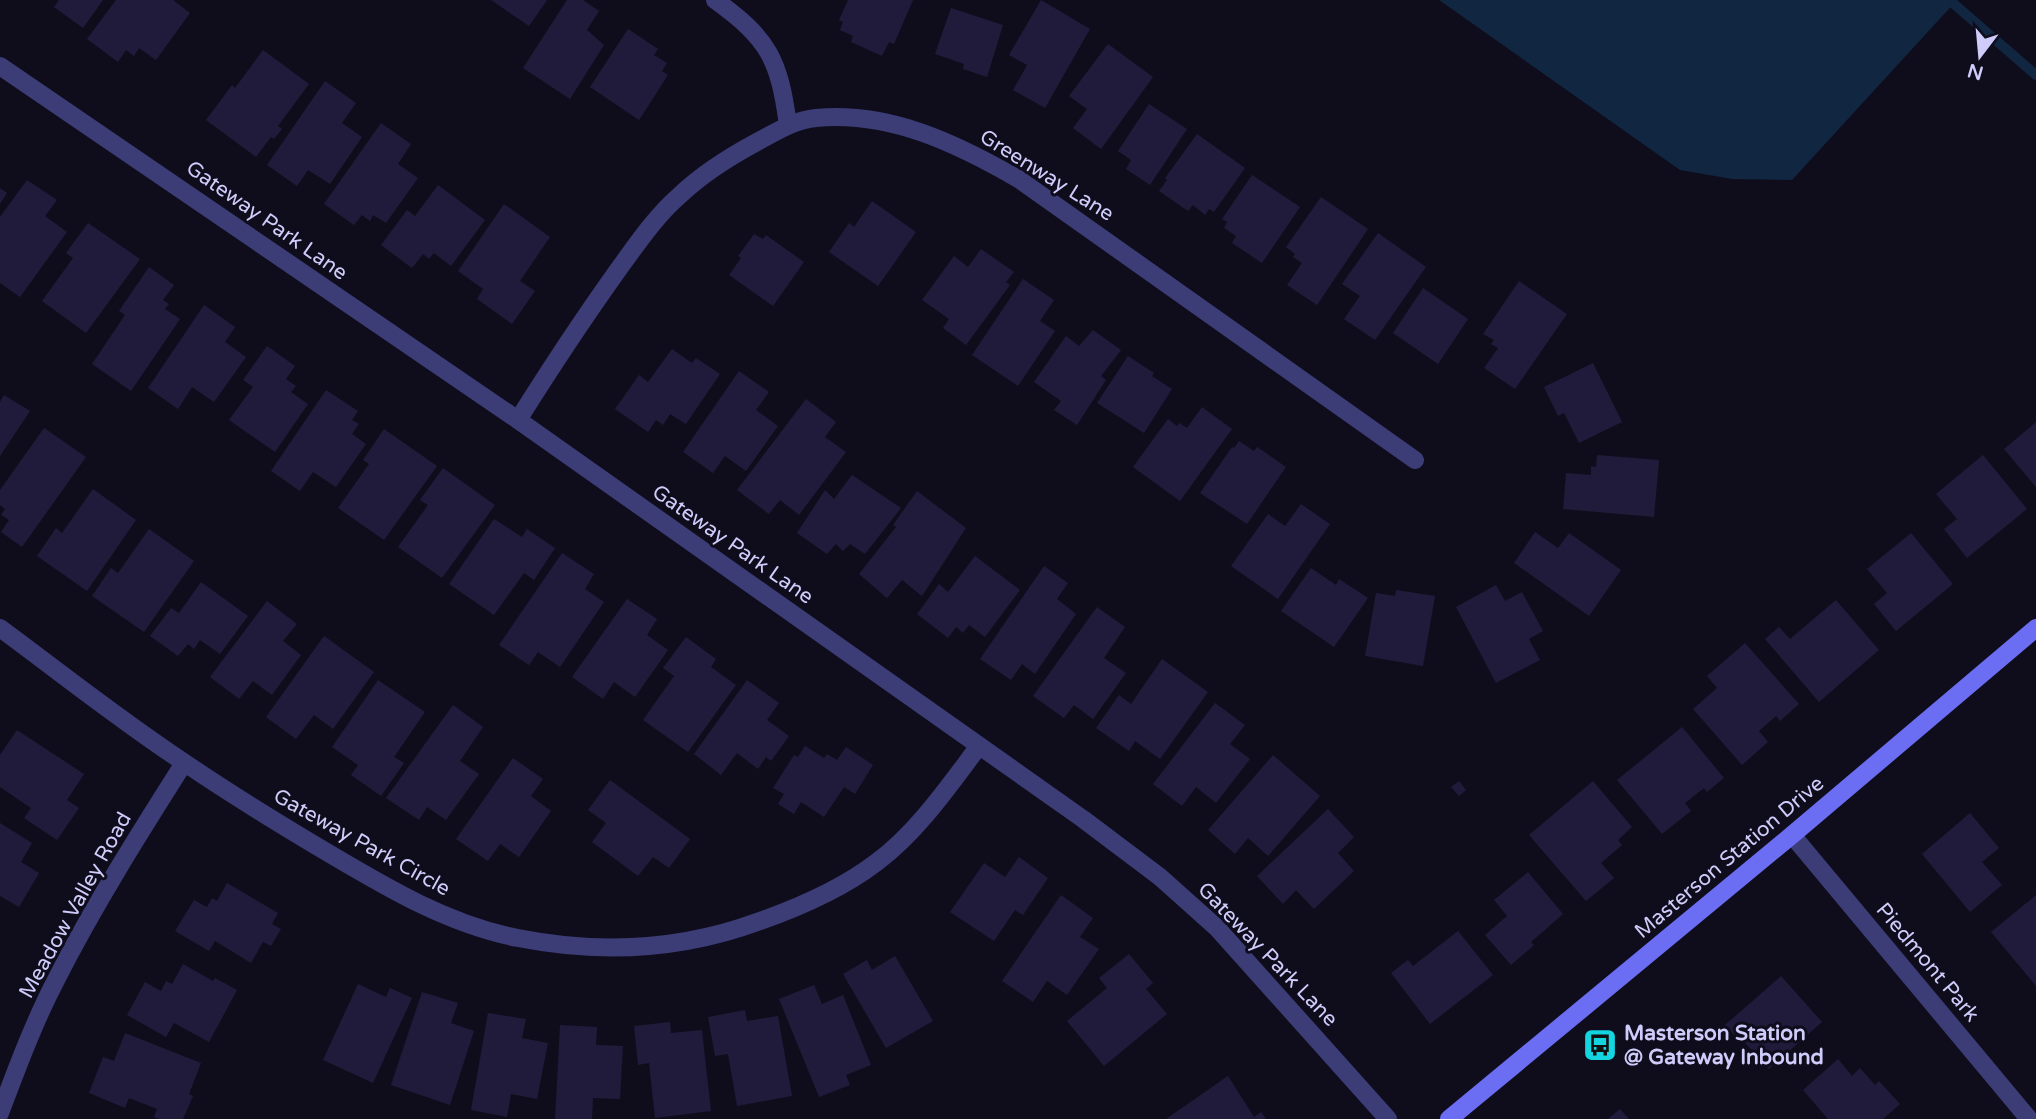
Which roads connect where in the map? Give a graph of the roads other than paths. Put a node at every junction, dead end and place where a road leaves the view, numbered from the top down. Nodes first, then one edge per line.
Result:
1 (715, 0) edge
2 (0, 66) edge
3 (788, 125) junction
4 (518, 420) junction
5 (1415, 460) dead end
6 (0, 628) edge
7 (2036, 628) edge
8 (979, 746) junction
9 (184, 763) junction
10 (1792, 835) junction
11 (0, 1113) edge
12 (1388, 1119) edge
13 (1449, 1119) edge
14 (2029, 1119) edge

1 - 3 street
2 - 4 street, Gateway Park Lane
3 - 4 street, Greenway Lane
3 - 5 street, Greenway Lane
4 - 8 street, Gateway Park Lane
6 - 9 street, Gateway Park Circle
7 - 10 street, Masterson Station Drive
8 - 9 street, Gateway Park Circle
8 - 12 street, Gateway Park Lane
9 - 11 street, Meadow Valley Road
10 - 13 street, Masterson Station Drive
10 - 14 street, Piedmont Park

